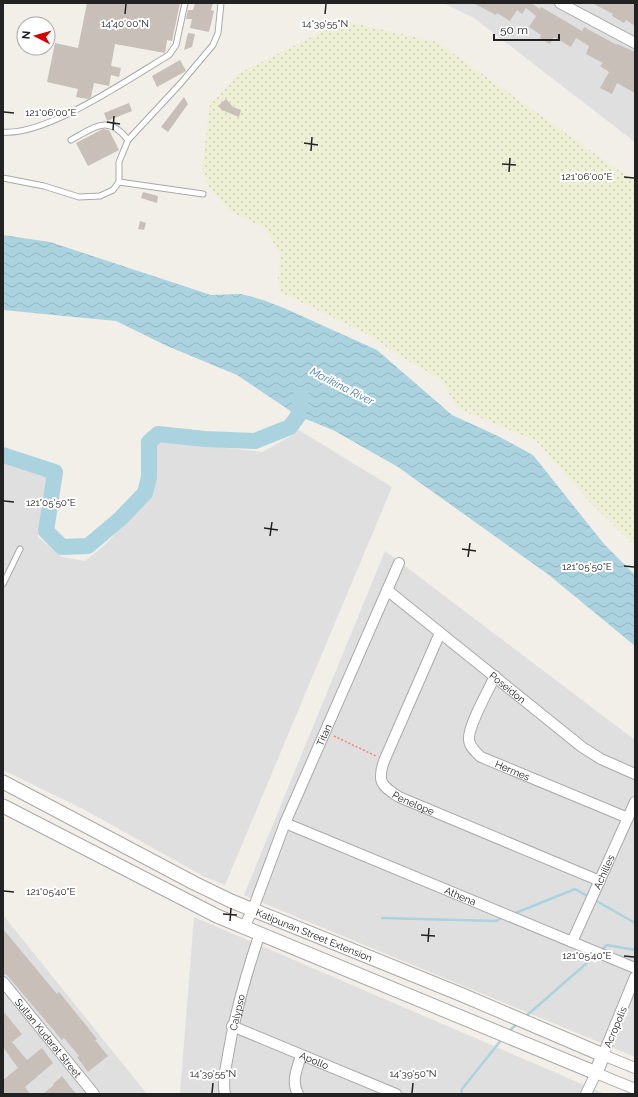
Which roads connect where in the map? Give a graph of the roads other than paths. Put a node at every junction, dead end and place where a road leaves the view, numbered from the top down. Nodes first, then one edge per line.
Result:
1 (185, 3) edge
2 (221, 3) edge
3 (560, 3) edge
4 (635, 43) edge
5 (3, 132) edge
6 (72, 140) dead end
7 (128, 140) junction
8 (3, 178) edge
9 (119, 182) junction
10 (203, 194) dead end
11 (20, 549) dead end
12 (399, 563) dead end
13 (3, 584) edge
14 (387, 590) junction
15 (440, 633) junction
16 (495, 676) junction
17 (635, 774) edge
18 (3, 782) edge
19 (635, 802) edge
20 (3, 806) edge
21 (628, 818) junction
22 (285, 823) junction
23 (600, 881) junction
24 (253, 910) junction
25 (244, 927) junction
26 (260, 934) junction
27 (572, 942) junction
28 (635, 968) edge
29 (635, 978) edge
30 (3, 982) edge
31 (232, 1026) junction
32 (603, 1055) junction
33 (301, 1056) junction
34 (635, 1068) edge
35 (596, 1073) junction
36 (635, 1089) edge
37 (94, 1094) edge
38 (225, 1094) edge
39 (298, 1094) edge
40 (396, 1094) edge
41 (586, 1094) edge

1 - 5 lane
2 - 7 lane
3 - 4 street
6 - 7 lane
7 - 9 lane
8 - 9 lane
9 - 10 lane
11 - 13 lane
12 - 14 street, Titan
14 - 15 street, Poseidon
14 - 22 street, Titan
15 - 16 street, Poseidon
15 - 23 street, Penelope
16 - 17 street, Poseidon
16 - 21 street, Hermes
18 - 24 street, Katipunan Street Extension
19 - 21 street, Achilles
20 - 25 street, Katipunan Street Extension
21 - 23 street, Achilles
22 - 24 street, Titan
22 - 27 street, Athena
23 - 27 street, Achilles
24 - 25 street, Titan
24 - 32 street, Katipunan Street Extension
25 - 26 street, Katipunan Street Extension
26 - 31 street, Calypso
26 - 35 street, Katipunan Street Extension
27 - 28 street, Athena
29 - 32 street, Acropolis
30 - 37 street, Sultan Kudarat Street
31 - 33 street, Apollo
31 - 38 street, Calypso
32 - 34 street, Katipunan Street Extension
32 - 35 street
33 - 39 street
33 - 40 street, Apollo
35 - 36 street, Katipunan Street Extension
35 - 41 street

